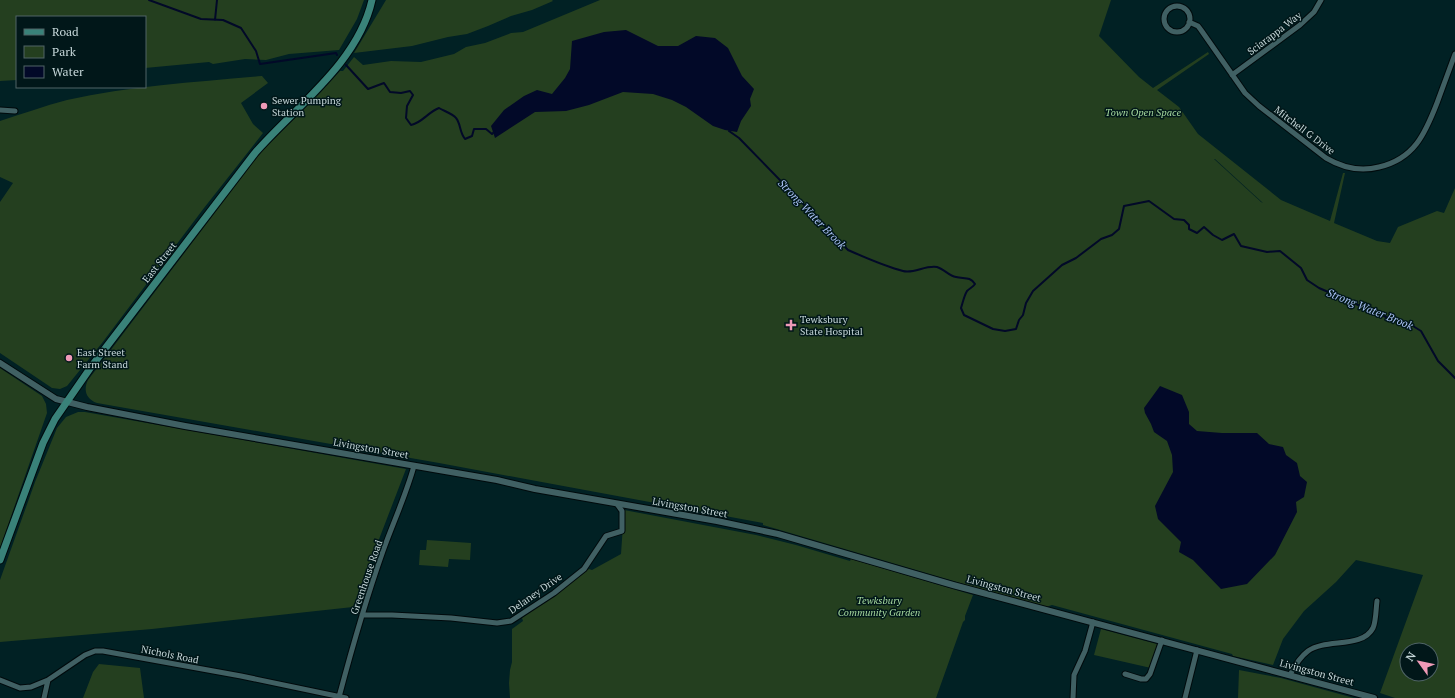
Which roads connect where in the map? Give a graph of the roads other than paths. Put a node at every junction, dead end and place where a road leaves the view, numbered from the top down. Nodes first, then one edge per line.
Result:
1 (372, 0) edge
2 (1321, 0) edge
3 (1189, 22) junction
4 (1455, 54) edge
5 (1232, 75) junction
6 (0, 110) edge
7 (15, 111) dead end
8 (0, 363) edge
9 (67, 402) junction
10 (414, 466) junction
11 (617, 504) junction
12 (0, 560) edge
13 (1377, 601) dead end
14 (362, 615) junction
15 (1093, 622) junction
16 (1162, 640) junction
17 (1197, 650) junction
18 (1125, 674) dead end
19 (1290, 675) junction
20 (0, 680) edge
21 (48, 680) junction
22 (339, 697) junction
23 (44, 698) edge
24 (346, 698) edge
25 (1075, 698) edge
26 (1185, 698) edge
27 (1374, 698) edge

1 - 9 main road, East Street
2 - 5 street, Sciarappa Way
3 - 3 street, Mitchell G Drive
3 - 5 street, Mitchell G Drive
4 - 5 street, Mitchell G Drive
6 - 7 street
8 - 9 street, Livingston Street
9 - 10 street, Livingston Street
9 - 12 main road, East Street
10 - 11 street, Livingston Street
10 - 14 street, Greenhouse Road
11 - 14 street, Delaney Drive
11 - 15 street, Livingston Street
13 - 19 street
14 - 22 street, Greenhouse Road
15 - 16 street, Livingston Street
15 - 25 street
16 - 17 street, Livingston Street
16 - 18 street
17 - 19 street, Livingston Street
17 - 26 street
19 - 27 street, Livingston Street
20 - 21 street, Nichols Road
21 - 22 street, Nichols Road
21 - 23 street
22 - 24 street, Nichols Road

